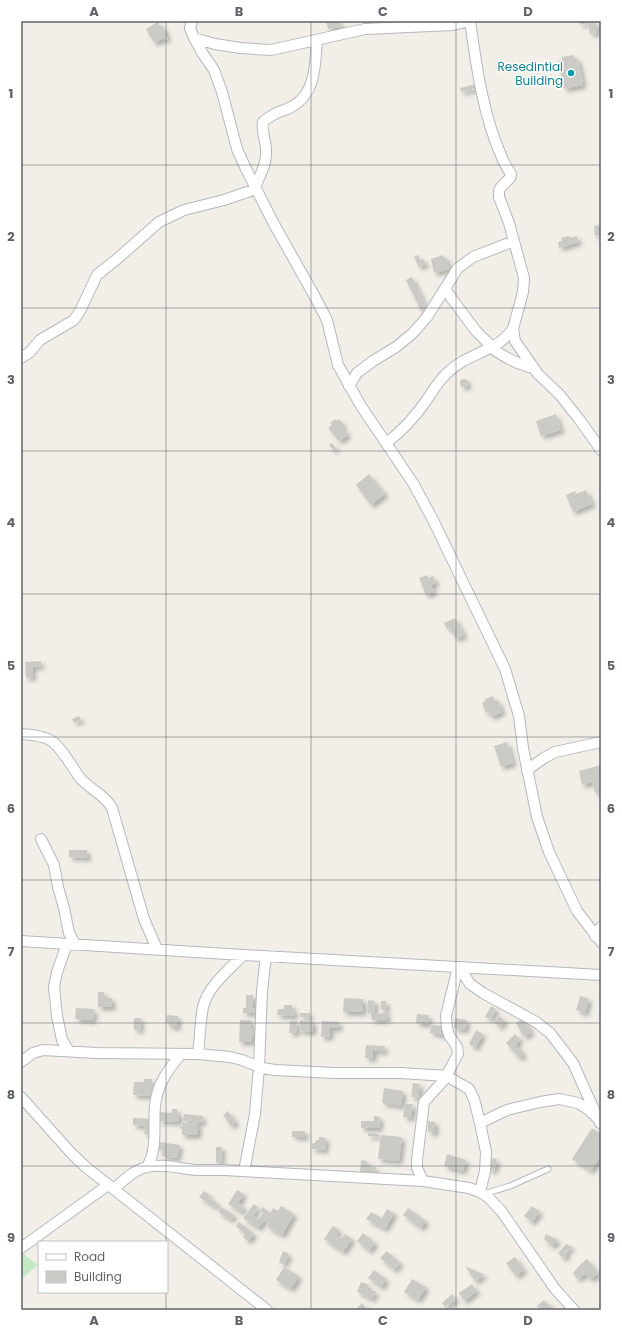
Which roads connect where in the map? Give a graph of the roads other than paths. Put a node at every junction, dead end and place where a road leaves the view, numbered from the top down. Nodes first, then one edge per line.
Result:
1 (192, 21) edge
2 (470, 21) edge
3 (194, 38) junction
4 (316, 40) junction
5 (256, 188) junction
6 (514, 241) junction
7 (445, 288) junction
8 (513, 329) junction
9 (491, 347) junction
10 (21, 358) edge
11 (534, 368) junction
12 (349, 386) junction
13 (386, 443) junction
14 (601, 450) edge
15 (21, 734) edge
16 (601, 742) edge
17 (527, 770) junction
18 (41, 839) dead end
19 (601, 927) edge
20 (598, 939) edge
21 (21, 941) edge
22 (71, 944) junction
23 (157, 949) junction
24 (243, 955) junction
25 (266, 956) junction
26 (460, 967) junction
27 (601, 975) edge
28 (69, 1052) junction
29 (182, 1054) junction
30 (198, 1054) junction
31 (21, 1062) edge
32 (259, 1067) junction
33 (447, 1076) junction
34 (21, 1097) edge
35 (480, 1123) junction
36 (601, 1123) edge
37 (147, 1167) junction
38 (548, 1169) dead end
39 (244, 1172) junction
40 (422, 1181) junction
41 (111, 1187) junction
42 (482, 1193) junction
43 (21, 1248) edge
44 (267, 1310) edge
45 (574, 1310) edge

1 - 3 street
2 - 4 street
2 - 6 street
3 - 4 street
3 - 5 street
4 - 5 street
5 - 10 street
5 - 12 street
6 - 7 street
6 - 8 street
7 - 9 street
7 - 12 street
8 - 9 street
8 - 11 street
9 - 11 street
9 - 13 street
11 - 14 street
12 - 13 street
13 - 17 street
15 - 23 street
16 - 17 street
17 - 20 street
18 - 22 street
19 - 20 street
21 - 22 street
22 - 23 street
22 - 28 street
23 - 24 street
24 - 25 street
24 - 30 street
25 - 26 street
25 - 32 street
26 - 27 street
26 - 33 street
26 - 36 street
28 - 29 street
28 - 31 street
29 - 30 street
29 - 37 street
30 - 32 street
32 - 33 street
32 - 39 street
33 - 35 street
33 - 40 street
34 - 41 street
35 - 36 street
35 - 42 street
37 - 39 street
37 - 41 street
38 - 42 lane
39 - 40 street
40 - 42 street
41 - 43 street
41 - 44 street
42 - 45 street

